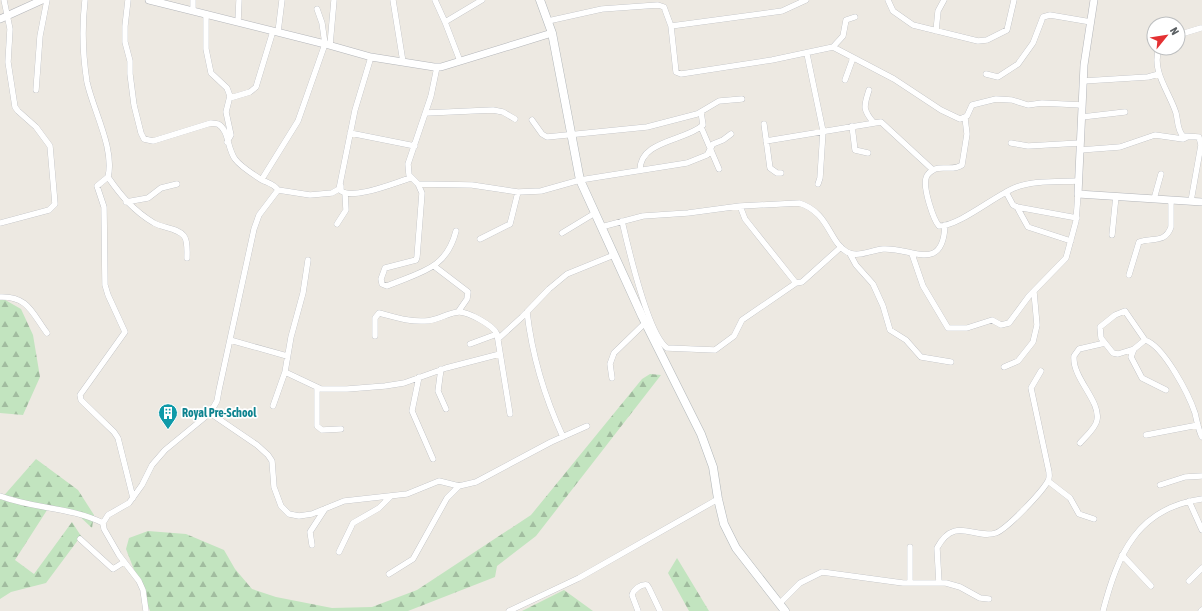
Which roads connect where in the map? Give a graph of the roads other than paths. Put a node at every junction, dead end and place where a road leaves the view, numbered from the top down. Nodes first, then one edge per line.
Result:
1 (4, 0) edge
2 (42, 0) edge
3 (48, 0) edge
4 (85, 0) edge
5 (128, 0) edge
6 (150, 0) edge
7 (193, 0) edge
8 (239, 0) edge
9 (282, 0) edge
10 (334, 0) edge
11 (393, 0) edge
12 (435, 0) edge
13 (482, 0) edge
14 (540, 0) edge
15 (806, 0) edge
16 (888, 0) edge
17 (944, 0) edge
18 (1014, 0) edge
19 (1094, 0) edge
20 (317, 9) dead end
21 (193, 11) junction
22 (206, 14) junction
23 (8, 16) junction
24 (854, 17) dead end
25 (0, 19) edge
26 (548, 21) junction
27 (238, 22) junction
28 (445, 22) junction
29 (1091, 22) junction
30 (671, 26) junction
31 (1201, 28) dead end
32 (936, 31) junction
33 (276, 32) junction
34 (1186, 32) edge
35 (552, 33) junction
36 (328, 44) junction
37 (833, 47) junction
38 (807, 54) junction
39 (1157, 56) edge
40 (371, 57) junction
41 (853, 58) junction
42 (460, 61) junction
43 (403, 62) junction
44 (437, 67) junction
45 (986, 74) dead end
46 (1159, 74) junction
47 (845, 80) dead end
48 (1083, 81) junction
49 (36, 90) dead end
50 (869, 90) dead end
51 (230, 98) junction
52 (742, 99) dead end
53 (1082, 106) junction
54 (701, 112) junction
55 (1125, 112) dead end
56 (426, 113) junction
57 (1082, 117) junction
58 (965, 118) junction
59 (515, 119) dead end
60 (532, 120) dead end
61 (874, 123) junction
62 (764, 124) dead end
63 (852, 126) junction
64 (701, 127) junction
65 (823, 131) junction
66 (350, 133) junction
67 (571, 134) junction
68 (731, 134) dead end
69 (1189, 136) junction
70 (766, 141) junction
71 (227, 142) junction
72 (1011, 144) dead end
73 (415, 146) junction
74 (1080, 146) junction
75 (710, 148) junction
76 (868, 153) dead end
77 (719, 169) dead end
78 (640, 170) junction
79 (933, 170) junction
80 (781, 173) dead end
81 (1161, 174) dead end
82 (108, 177) junction
83 (411, 178) junction
84 (262, 179) junction
85 (580, 180) junction
86 (1078, 181) junction
87 (177, 184) dead end
88 (418, 184) junction
89 (818, 184) dead end
90 (341, 186) junction
91 (278, 190) junction
92 (518, 192) junction
93 (1006, 192) junction
94 (346, 193) junction
95 (1078, 194) junction
96 (1116, 196) junction
97 (1154, 199) junction
98 (1171, 200) junction
99 (126, 202) junction
100 (1191, 202) junction
101 (1202, 202) edge
102 (740, 206) junction
103 (1017, 207) junction
104 (595, 213) junction
105 (1076, 218) junction
106 (622, 221) junction
107 (0, 223) edge
108 (337, 224) dead end
109 (945, 225) junction
110 (602, 227) junction
111 (456, 231) dead end
112 (562, 233) dead end
113 (1112, 234) dead end
114 (480, 239) dead end
115 (1071, 241) junction
116 (841, 247) junction
117 (850, 254) junction
118 (912, 254) junction
119 (614, 255) junction
120 (187, 258) dead end
121 (308, 260) dead end
122 (434, 266) junction
123 (1129, 275) dead end
124 (796, 283) junction
125 (1034, 292) junction
126 (0, 297) edge
127 (458, 312) junction
128 (527, 312) junction
129 (645, 323) junction
130 (47, 334) dead end
131 (375, 336) dead end
132 (497, 336) junction
133 (230, 340) junction
134 (1145, 340) junction
135 (1105, 343) junction
136 (470, 344) dead end
137 (1134, 348) junction
138 (500, 354) junction
139 (287, 356) junction
140 (951, 362) dead end
141 (1004, 367) dead end
142 (441, 369) junction
143 (1041, 371) dead end
144 (285, 372) junction
145 (420, 377) junction
146 (612, 378) dead end
147 (314, 387) junction
148 (1166, 390) dead end
149 (273, 406) dead end
150 (446, 408) dead end
151 (210, 413) junction
152 (510, 414) dead end
153 (1198, 425) junction
154 (587, 426) dead end
155 (341, 429) dead end
156 (1146, 435) dead end
157 (563, 437) junction
158 (1202, 437) edge
159 (1080, 443) dead end
160 (433, 459) dead end
161 (1202, 476) edge
162 (1048, 481) junction
163 (1160, 485) dead end
164 (458, 486) junction
165 (0, 496) edge
166 (390, 497) junction
167 (133, 498) junction
168 (718, 499) junction
169 (1202, 499) edge
170 (1189, 501) junction
171 (325, 509) junction
172 (1094, 519) dead end
173 (103, 523) junction
174 (1202, 530) edge
175 (80, 539) dead end
176 (312, 545) dead end
177 (910, 547) dead end
178 (339, 552) dead end
179 (1122, 555) junction
180 (124, 562) junction
181 (1202, 568) edge
182 (389, 574) dead end
183 (1189, 580) dead end
184 (910, 583) junction
185 (939, 583) junction
186 (1151, 586) dead end
187 (989, 599) dead end
188 (779, 604) junction
189 (146, 611) edge
190 (509, 611) edge
191 (638, 611) edge
192 (660, 611) edge
193 (786, 611) edge
194 (1103, 611) edge

1 - 23 street
2 - 23 street
3 - 49 street
4 - 82 street
5 - 71 street
6 - 21 street
7 - 21 street
8 - 27 street
9 - 33 street
10 - 36 street
11 - 43 street
12 - 28 street
13 - 28 street
14 - 26 main road
15 - 30 street
16 - 32 street
17 - 32 street
18 - 32 street
19 - 29 street
20 - 36 street
21 - 22 street
22 - 27 street
22 - 51 street
23 - 25 street
23 - 107 street
24 - 37 street
26 - 30 street
26 - 35 main road
27 - 33 street
28 - 42 street
29 - 45 street
29 - 48 street
30 - 38 street
31 - 34 street
33 - 36 street
33 - 51 street
35 - 42 street
35 - 67 main road
36 - 40 street
36 - 84 street
37 - 38 street
37 - 41 street
38 - 65 street
39 - 46 street
40 - 43 street
40 - 66 street
41 - 47 street
41 - 58 street
42 - 44 street
43 - 44 street
44 - 56 street
46 - 48 street
46 - 69 street
48 - 53 street
50 - 61 street
51 - 71 street
52 - 54 street
53 - 57 street
53 - 58 street
54 - 64 street
54 - 67 street
55 - 57 street
56 - 59 street
56 - 73 street
57 - 74 street
58 - 79 street
60 - 67 street
61 - 63 street
61 - 79 street
62 - 70 street
63 - 65 street
63 - 76 street
64 - 75 street
64 - 78 street
65 - 70 street
65 - 89 street
66 - 73 street
66 - 90 street
67 - 85 main road
68 - 75 street
69 - 74 street
69 - 100 street
70 - 80 street
71 - 84 street
72 - 74 street
73 - 83 street
74 - 86 street
75 - 77 street
75 - 78 street
78 - 85 street
79 - 109 street
81 - 97 street
82 - 99 street
82 - 167 street
83 - 88 street
83 - 94 street
84 - 91 street
85 - 92 street
85 - 104 main road
86 - 93 street
86 - 95 street
87 - 99 street
88 - 92 street
88 - 122 street
90 - 91 street
90 - 94 street
91 - 133 street
92 - 114 street
93 - 103 street
93 - 109 street
94 - 108 street
95 - 96 street
95 - 105 street
96 - 97 street
96 - 113 street
97 - 98 street
98 - 100 street
98 - 123 street
99 - 120 street
100 - 101 street
102 - 106 street
102 - 116 street
102 - 124 street
103 - 105 street
103 - 115 street
104 - 110 main road
104 - 112 street
105 - 115 street
106 - 110 street
106 - 124 street
109 - 118 street
110 - 119 main road
111 - 122 street
115 - 125 street
116 - 117 street
116 - 124 street
117 - 118 street
117 - 140 street
118 - 125 street
119 - 128 street
119 - 129 main road
121 - 139 street
122 - 127 street
125 - 141 street
126 - 130 street
127 - 131 street
127 - 132 street
128 - 132 street
128 - 157 street
129 - 146 street
129 - 168 main road
132 - 136 street
132 - 138 street
133 - 139 street
133 - 151 street
134 - 135 street
134 - 137 street
134 - 153 street
135 - 137 street
135 - 159 street
137 - 148 street
138 - 142 street
138 - 152 street
139 - 144 street
142 - 145 street
142 - 150 street
143 - 162 street
144 - 147 street
144 - 149 street
145 - 147 street
145 - 160 street
147 - 155 street
151 - 167 street
151 - 171 street
153 - 156 street
153 - 158 street
154 - 157 street
157 - 164 street
161 - 163 street
162 - 172 street
162 - 185 street
164 - 166 street
164 - 182 street
165 - 173 street
166 - 171 street
166 - 178 street
167 - 173 street
168 - 188 main road
168 - 190 street
169 - 170 street
170 - 174 street
170 - 179 street
171 - 176 street
173 - 180 street
175 - 180 street
177 - 184 street
179 - 186 street
179 - 194 street
180 - 189 street
181 - 183 street
184 - 185 street
184 - 188 street
185 - 187 street
188 - 193 main road
191 - 192 street

